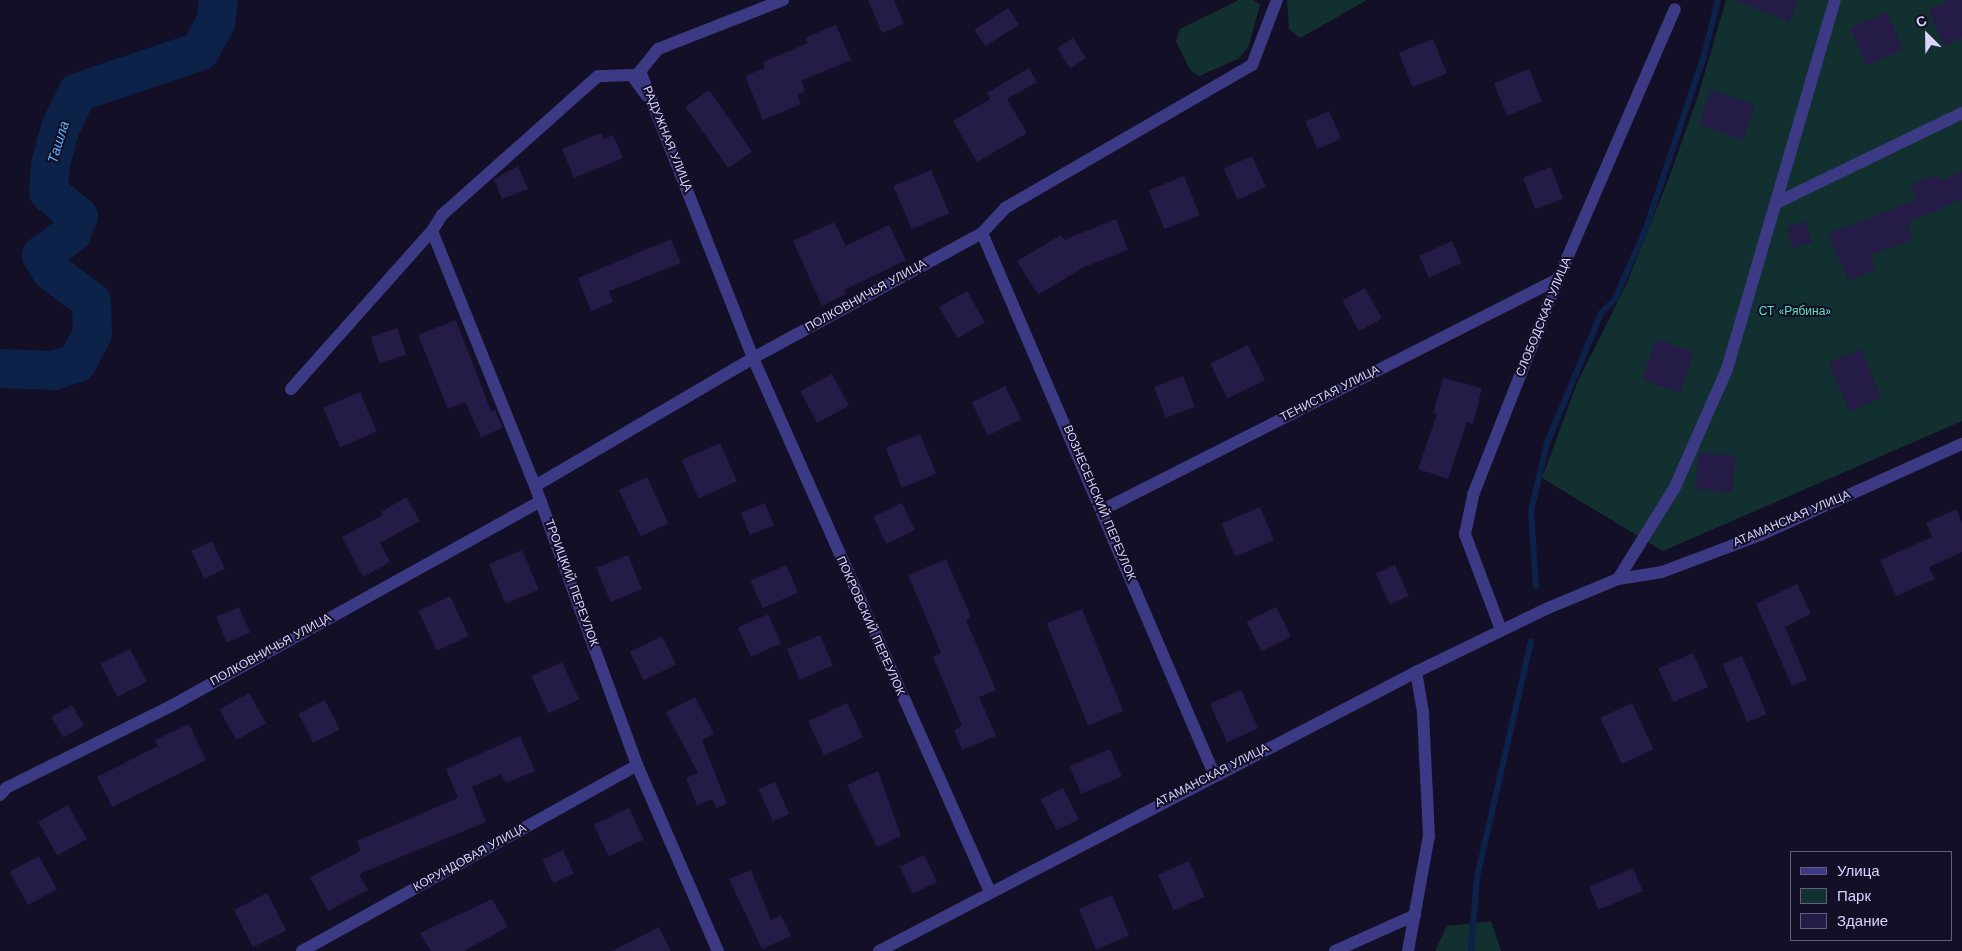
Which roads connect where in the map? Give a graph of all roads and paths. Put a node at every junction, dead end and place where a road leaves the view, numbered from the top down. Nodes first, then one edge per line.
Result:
1 (783, 0) edge
2 (1277, 0) edge
3 (1835, 0) edge
4 (1675, 9) dead end
5 (647, 96) junction
6 (1962, 113) edge
7 (1776, 203) junction
8 (432, 231) junction
9 (982, 232) junction
10 (1558, 279) junction
11 (753, 358) junction
12 (291, 389) dead end
13 (1962, 444) edge
14 (535, 486) junction
15 (541, 501) junction
16 (1102, 510) junction
17 (1618, 579) junction
18 (1502, 630) junction
19 (1416, 672) junction
20 (638, 765) junction
21 (1214, 774) junction
22 (0, 795) edge
23 (990, 892) junction
24 (1415, 915) junction
25 (302, 951) edge
26 (718, 951) edge
27 (879, 951) edge
28 (1335, 951) edge
29 (1408, 951) edge

1 - 5 street, РАДУЖНАЯ УЛИЦА
2 - 9 street, ПОЛКОВНИЧЬЯ УЛИЦА
3 - 7 street
4 - 10 street, СЛОБОДСКАЯ УЛИЦА
5 - 8 street
5 - 11 street, РАДУЖНАЯ УЛИЦА
6 - 7 street
7 - 17 street
8 - 12 street
8 - 14 street, ТРОИЦКИЙ ПЕРЕУЛОК
9 - 11 street, ПОЛКОВНИЧЬЯ УЛИЦА
9 - 16 street, ВОЗНЕСЕНСКИЙ ПЕРЕУЛОК
10 - 16 street, ТЕНИСТАЯ УЛИЦА
10 - 18 street, СЛОБОДСКАЯ УЛИЦА
11 - 14 street, ПОЛКОВНИЧЬЯ УЛИЦА
11 - 23 street, ПОКРОВСКИЙ ПЕРЕУЛОК
13 - 17 street, АТАМАНСКАЯ УЛИЦА
14 - 15 street, ТРОИЦКИЙ ПЕРЕУЛОК
15 - 20 street, ТРОИЦКИЙ ПЕРЕУЛОК
15 - 22 street, ПОЛКОВНИЧЬЯ УЛИЦА
16 - 21 street, ВОЗНЕСЕНСКИЙ ПЕРЕУЛОК
17 - 18 street, АТАМАНСКАЯ УЛИЦА
18 - 19 street, АТАМАНСКАЯ УЛИЦА
19 - 21 street, АТАМАНСКАЯ УЛИЦА
19 - 24 street
20 - 25 street, КОРУНДОВАЯ УЛИЦА
20 - 26 street, ТРОИЦКИЙ ПЕРЕУЛОК
21 - 23 street, АТАМАНСКАЯ УЛИЦА
23 - 27 street, АТАМАНСКАЯ УЛИЦА
24 - 28 street
24 - 29 street

